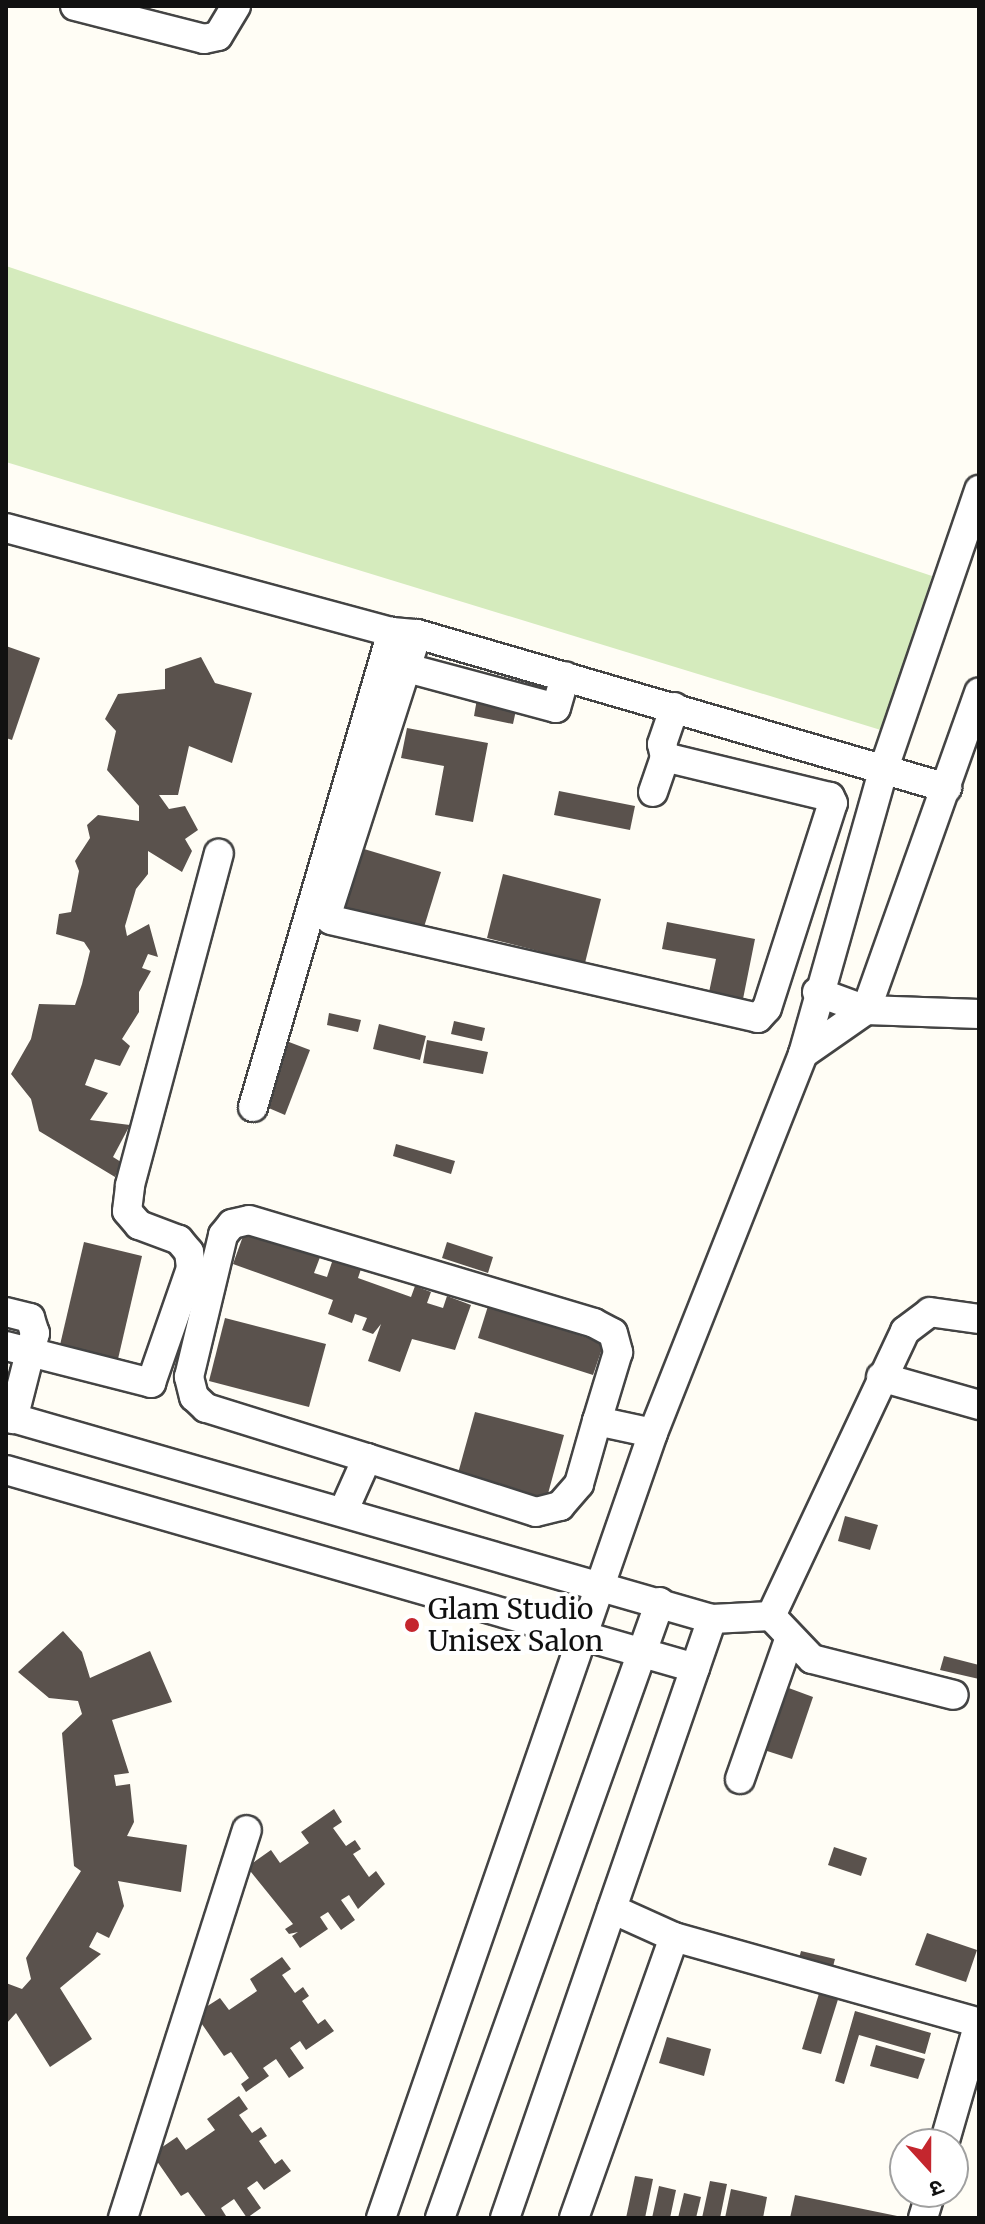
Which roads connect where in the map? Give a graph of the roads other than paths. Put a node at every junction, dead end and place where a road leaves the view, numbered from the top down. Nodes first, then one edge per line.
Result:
1 (75, 6) edge
2 (236, 6) edge
3 (979, 490) edge
4 (6, 528) edge
5 (404, 633) junction
6 (407, 668) junction
7 (565, 676) junction
8 (979, 693) edge
9 (675, 707) junction
10 (665, 757) junction
11 (884, 768) junction
12 (947, 788) junction
13 (653, 792) dead end
14 (219, 854) dead end
15 (817, 992) junction
16 (866, 1010) junction
17 (979, 1014) edge
18 (803, 1054) junction
19 (253, 1107) dead end
20 (6, 1312) edge
21 (979, 1319) edge
22 (19, 1349) edge
23 (881, 1377) junction
24 (979, 1405) edge
25 (10, 1418) edge
26 (597, 1421) junction
27 (653, 1433) junction
28 (367, 1458) junction
29 (6, 1470) edge
30 (343, 1512) junction
31 (603, 1586) junction
32 (660, 1602) junction
33 (771, 1616) junction
34 (712, 1619) junction
35 (585, 1635) junction
36 (789, 1640) junction
37 (640, 1652) junction
38 (695, 1668) junction
39 (954, 1695) dead end
40 (740, 1779) dead end
41 (247, 1830) dead end
42 (612, 1909) junction
43 (674, 1937) junction
44 (979, 2023) edge
45 (949, 2128) edge
46 (123, 2218) edge
47 (381, 2218) edge
48 (440, 2218) edge
49 (505, 2218) edge
50 (574, 2218) edge

1 - 2 street
3 - 11 street
4 - 5 street
5 - 6 street
5 - 7 street
5 - 19 street
6 - 7 street
6 - 10 street
7 - 9 street
8 - 12 street
9 - 10 street
9 - 11 street
10 - 13 street
11 - 12 street
11 - 15 street
12 - 16 street
14 - 22 street
15 - 16 street
15 - 18 street
16 - 17 street
16 - 18 street
18 - 27 street
20 - 22 street
21 - 23 street
22 - 25 street
23 - 24 street
23 - 33 street
25 - 30 street
26 - 27 street
26 - 28 street
26 - 28 street
27 - 31 street
28 - 30 street
29 - 35 street
30 - 31 street
31 - 32 street
31 - 35 street
32 - 34 street
32 - 37 street
33 - 34 street
33 - 36 street
34 - 38 street
35 - 37 street
35 - 47 street
36 - 39 street
36 - 40 street
37 - 38 street
37 - 48 street
38 - 42 street
41 - 46 street
42 - 43 street
42 - 49 street
43 - 44 street
43 - 50 street
44 - 45 street

